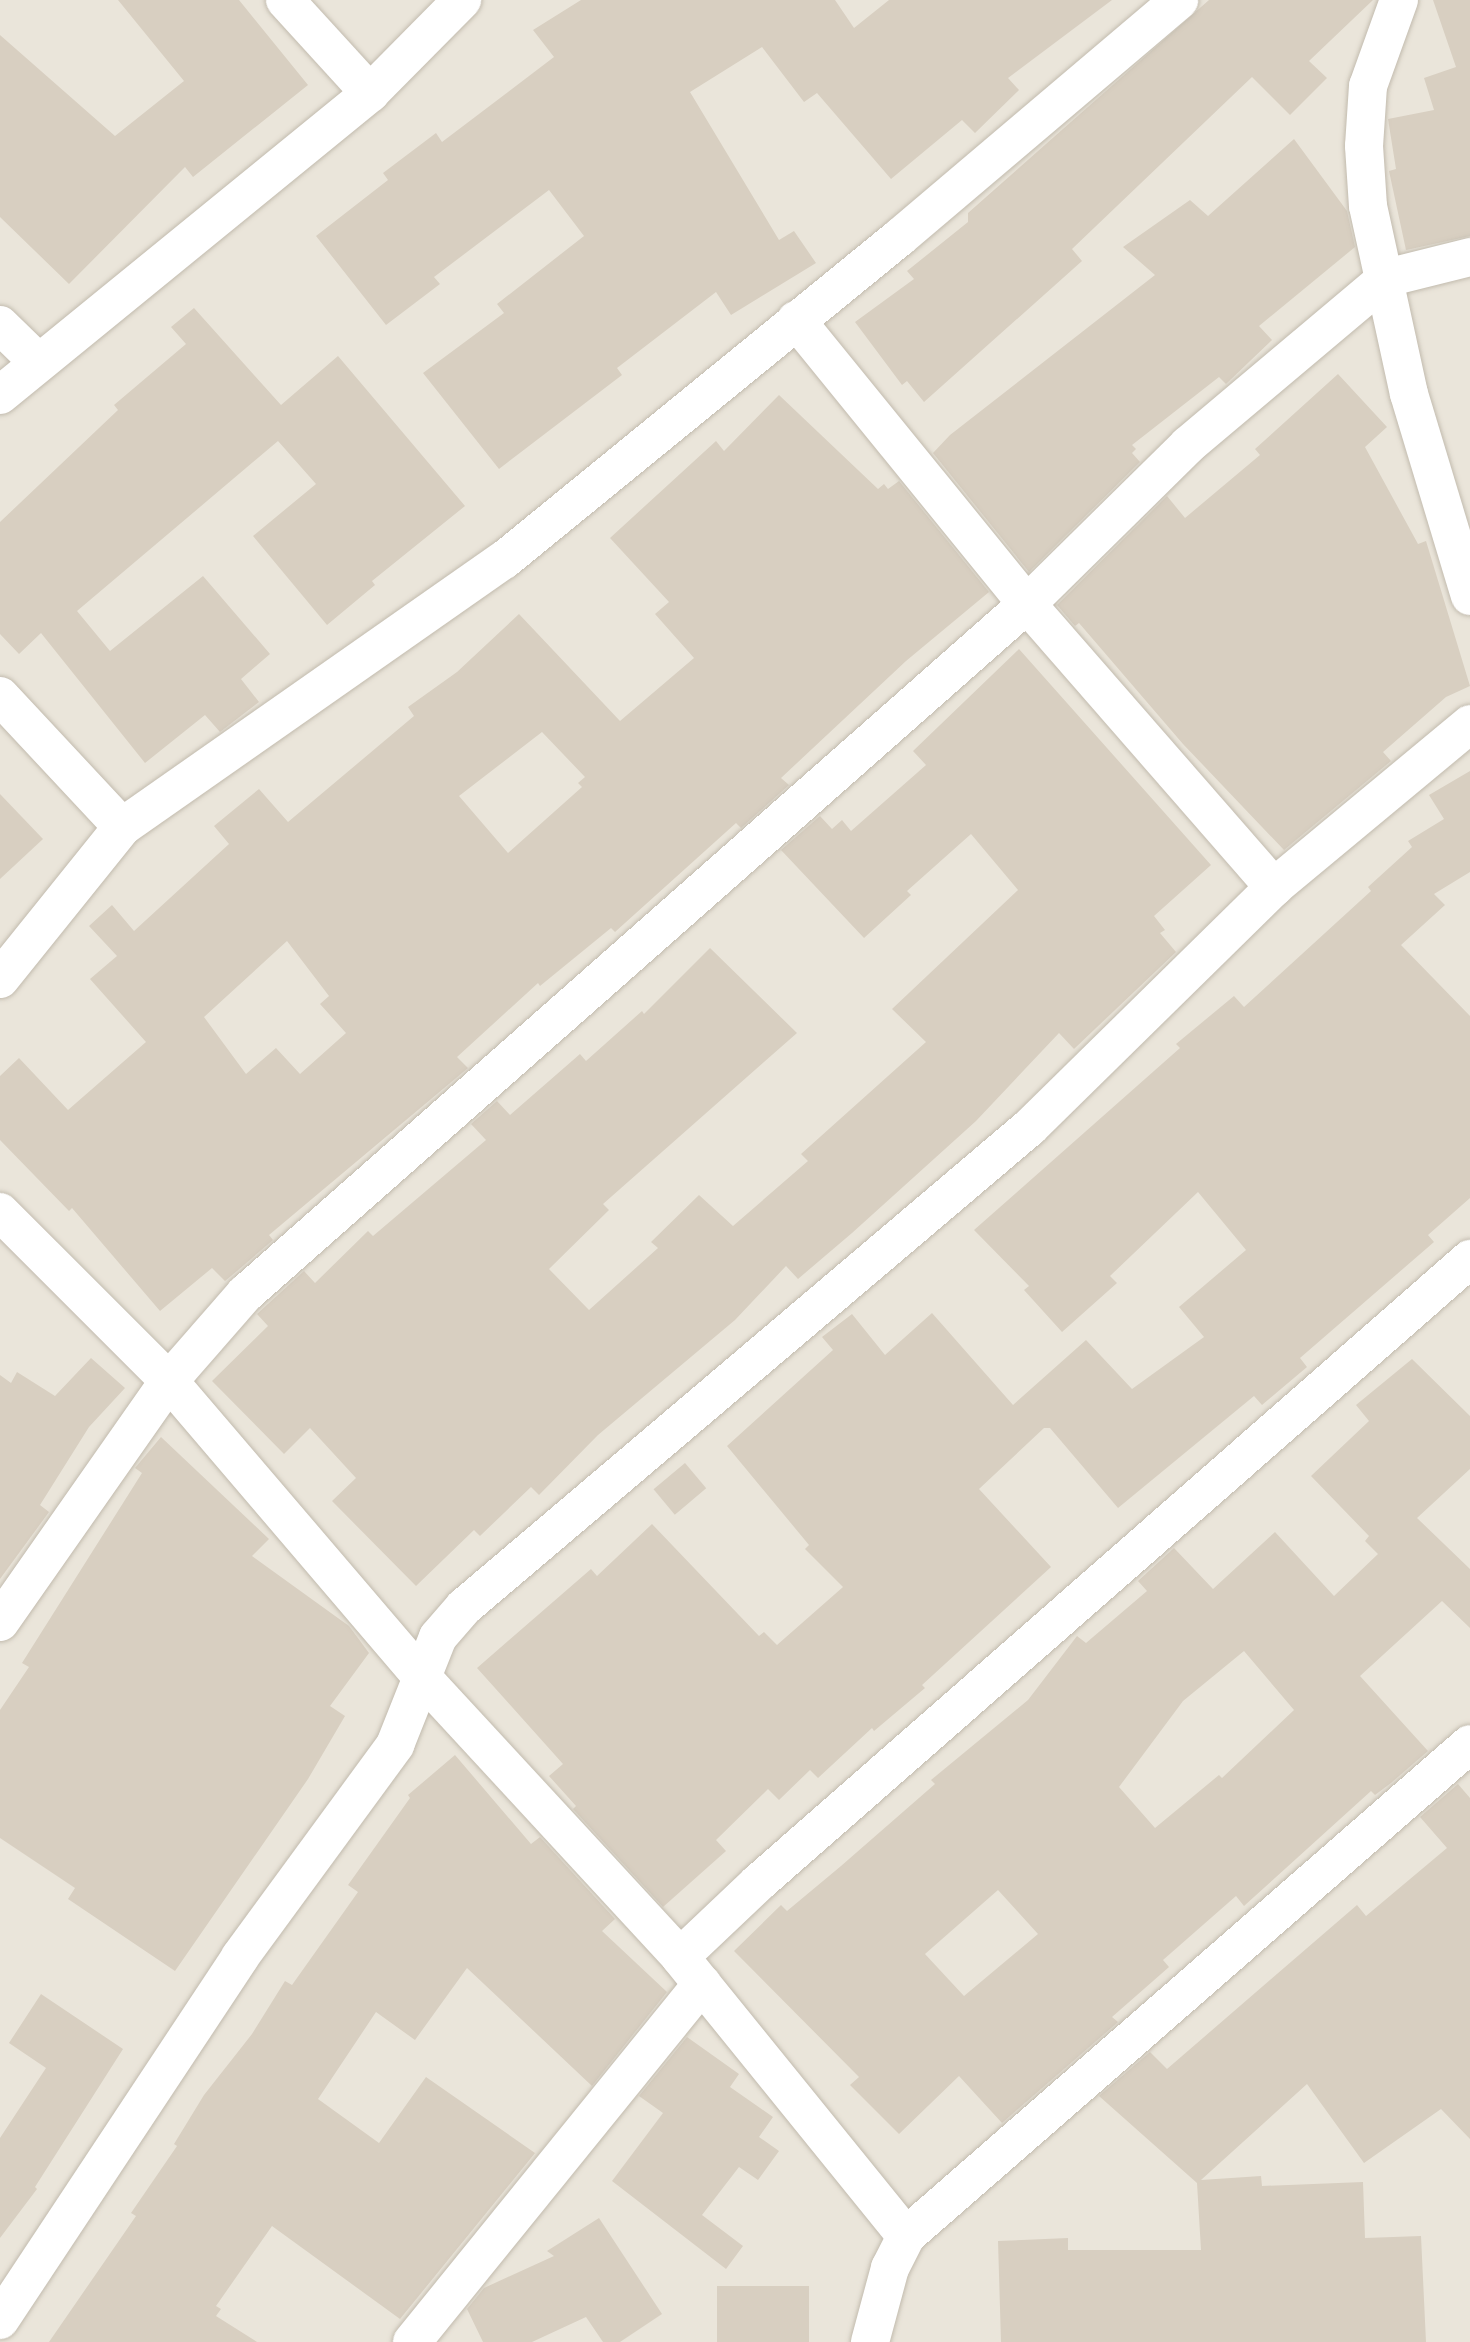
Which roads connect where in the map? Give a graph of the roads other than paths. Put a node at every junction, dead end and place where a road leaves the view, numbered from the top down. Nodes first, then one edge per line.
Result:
1 (285, 0) edge
2 (462, 0) edge
3 (1179, 0) edge
4 (1399, 0) edge
5 (369, 93) junction
6 (1470, 257) edge
7 (1386, 278) junction
8 (796, 320) junction
9 (0, 325) edge
10 (37, 361) junction
11 (0, 395) edge
12 (1470, 596) edge
13 (1027, 604) junction
14 (0, 696) edge
15 (1470, 724) edge
16 (121, 827) junction
17 (1274, 887) junction
18 (0, 979) edge
19 (0, 1212) edge
20 (1470, 1259) edge
21 (169, 1381) junction
22 (0, 1622) edge
23 (421, 1676) junction
24 (1470, 1744) edge
25 (691, 1971) junction
26 (906, 2236) junction
27 (0, 2320) edge
28 (412, 2342) edge
29 (870, 2342) edge

1 - 5 street
2 - 5 street
3 - 8 street
4 - 7 street
5 - 10 street
6 - 7 street
7 - 12 street
7 - 13 street
8 - 13 street
8 - 16 street
9 - 10 street
10 - 11 street
13 - 17 street
13 - 21 street
14 - 16 street
15 - 17 street
16 - 18 street
17 - 23 street
19 - 21 street
20 - 25 street
21 - 22 street
21 - 23 street
23 - 25 street
23 - 27 street
24 - 26 street
25 - 26 street
25 - 28 street
26 - 29 street

